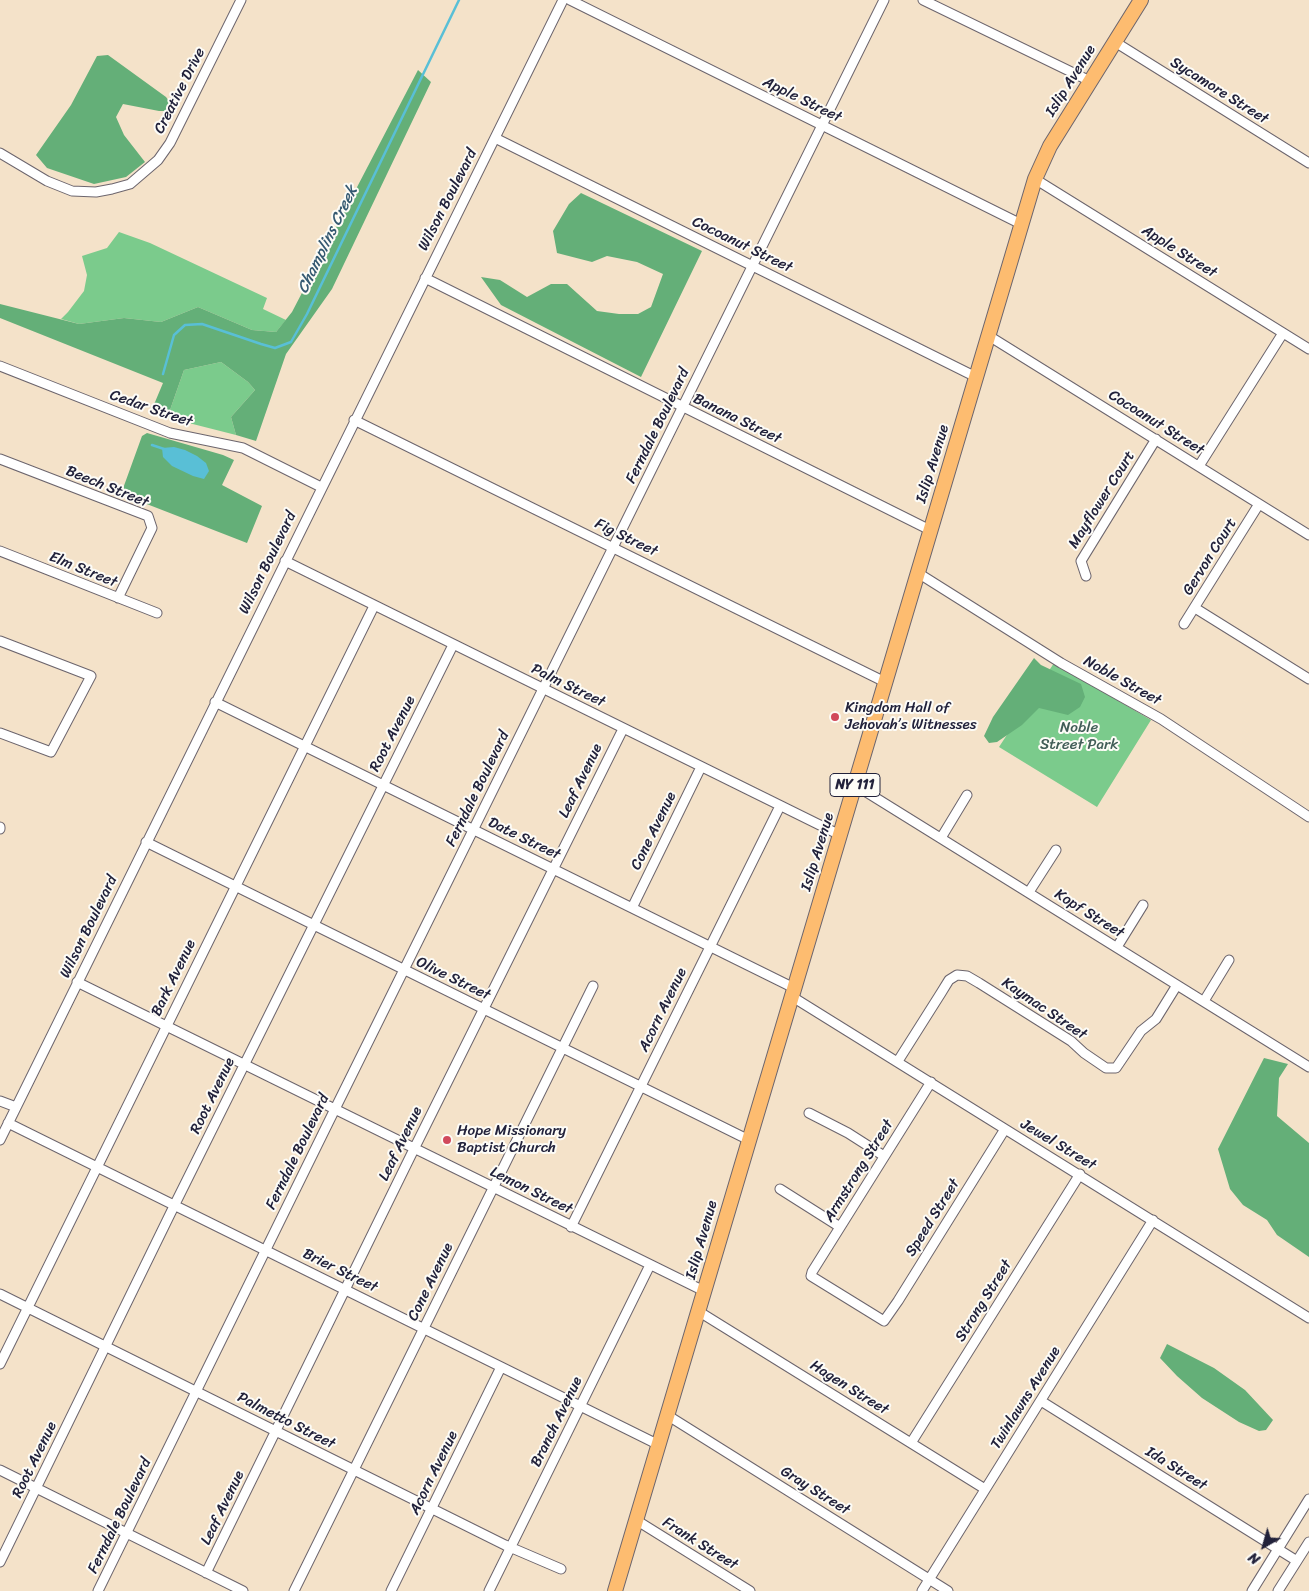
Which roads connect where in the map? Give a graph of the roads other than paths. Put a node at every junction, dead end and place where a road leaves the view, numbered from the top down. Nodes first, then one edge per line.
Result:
1 (241, 0) edge
2 (563, 0) edge
3 (570, 0) edge
4 (884, 0) edge
5 (923, 0) edge
6 (1141, 0) edge
7 (1115, 42) junction
8 (1090, 81) junction
9 (822, 125) junction
10 (495, 138) junction
11 (0, 153) edge
12 (1309, 163) edge
13 (1035, 179) junction
14 (1021, 224) junction
15 (753, 266) junction
16 (424, 278) junction
17 (1283, 333) junction
18 (989, 336) junction
19 (1309, 349) edge
20 (0, 366) edge
21 (976, 376) junction
22 (682, 407) junction
23 (354, 420) junction
24 (1156, 439) junction
25 (0, 459) edge
26 (1199, 466) junction
27 (321, 487) junction
28 (1259, 504) junction
29 (930, 530) junction
30 (1309, 535) edge
31 (613, 547) junction
32 (0, 551) edge
33 (285, 561) junction
34 (918, 574) junction
35 (1086, 576) dead end
36 (118, 598) junction
37 (374, 606) junction
38 (1195, 608) junction
39 (157, 613) dead end
40 (1184, 624) dead end
41 (0, 641) edge
42 (453, 645) junction
43 (1309, 679) edge
44 (884, 682) junction
45 (543, 689) junction
46 (215, 702) junction
47 (623, 729) junction
48 (0, 733) edge
49 (305, 746) junction
50 (702, 767) junction
51 (382, 785) junction
52 (855, 785) junction
53 (967, 795) dead end
54 (780, 806) junction
55 (1309, 817) edge
56 (473, 830) junction
57 (840, 835) junction
58 (941, 838) junction
59 (146, 842) junction
60 (1056, 850) dead end
61 (553, 869) junction
62 (235, 887) junction
63 (1029, 892) junction
64 (1143, 905) dead end
65 (632, 908) junction
66 (314, 925) junction
67 (710, 946) junction
68 (1117, 947) junction
69 (1229, 960) dead end
70 (404, 970) junction
71 (77, 982) junction
72 (1177, 985) junction
73 (593, 986) dead end
74 (793, 992) junction
75 (1204, 1001) junction
76 (484, 1009) junction
77 (166, 1027) junction
78 (562, 1048) junction
79 (898, 1061) junction
80 (244, 1064) junction
81 (1309, 1067) edge
82 (931, 1082) junction
83 (640, 1087) junction
84 (0, 1101) edge
85 (16, 1107) junction
86 (334, 1110) junction
87 (809, 1113) dead end
88 (8, 1123) junction
89 (1005, 1129) junction
90 (0, 1140) edge
91 (749, 1140) junction
92 (414, 1149) junction
93 (884, 1156) junction
94 (96, 1167) junction
95 (1080, 1174) junction
96 (493, 1188) junction
97 (780, 1189) dead end
98 (174, 1205) junction
99 (1153, 1220) junction
100 (571, 1227) junction
101 (840, 1227) junction
102 (265, 1250) junction
103 (650, 1265) junction
104 (812, 1276) joint
105 (345, 1290) junction
106 (704, 1291) junction
107 (0, 1294) edge
108 (27, 1308) junction
109 (698, 1311) junction
110 (1309, 1318) edge
111 (424, 1328) junction
112 (106, 1347) junction
113 (0, 1364) edge
114 (501, 1367) junction
115 (196, 1392) junction
116 (1041, 1401) junction
117 (580, 1406) junction
118 (667, 1415) junction
119 (276, 1432) junction
120 (911, 1443) junction
121 (659, 1445) junction
122 (0, 1470) edge
123 (354, 1470) junction
124 (36, 1488) junction
125 (985, 1489) junction
126 (1309, 1499) edge
127 (432, 1508) junction
128 (636, 1520) junction
129 (127, 1533) junction
130 (1309, 1542) edge
131 (511, 1547) junction
132 (1278, 1549) junction
133 (1297, 1561) junction
134 (0, 1562) edge
135 (561, 1569) dead end
136 (206, 1573) junction
137 (929, 1580) junction
138 (98, 1591) edge
139 (242, 1591) edge
140 (294, 1591) edge
141 (392, 1591) edge
142 (489, 1591) edge
143 (615, 1591) edge
144 (750, 1591) edge
145 (922, 1591) edge
146 (948, 1591) edge
147 (1252, 1591) edge
148 (1278, 1591) edge

1 - 11 street, Creative Drive
2 - 10 street, Wilson Boulevard
3 - 9 street, Apple Street
4 - 9 street, Ferndale Boulevard
5 - 8 street
6 - 7 main road, Islip Avenue / NY 111
7 - 8 main road, Islip Avenue / NY 111
7 - 12 street, Sycamore Street
8 - 13 main road, Islip Avenue / NY 111
9 - 14 street, Apple Street
9 - 15 street, Ferndale Boulevard
10 - 15 street, Cocoanut Street
10 - 16 street, Wilson Boulevard
13 - 14 main road, Islip Avenue / NY 111
13 - 17 street, Apple Street
14 - 18 main road, Islip Avenue / NY 111
15 - 21 street, Cocoanut Street
15 - 22 street, Ferndale Boulevard
16 - 22 street, Banana Street
16 - 23 street, Wilson Boulevard
17 - 19 street, Apple Street
17 - 26 street
18 - 21 main road, Islip Avenue / NY 111
18 - 24 street, Cocoanut Street
20 - 27 street, Cedar Street
21 - 29 main road, Islip Avenue / NY 111
22 - 29 street, Banana Street
22 - 31 street, Ferndale Boulevard
23 - 27 street, Wilson Boulevard
23 - 31 street, Fig Street
24 - 26 street, Cocoanut Street
24 - 35 street, Mayflower Court
25 - 36 street, Beech Street
26 - 28 street, Cocoanut Street
27 - 33 street, Wilson Boulevard
28 - 30 street, Cocoanut Street
28 - 38 street, Gervon Court
29 - 34 main road, Islip Avenue / NY 111
31 - 44 street, Fig Street
31 - 45 street, Ferndale Boulevard
32 - 36 street, Elm Street
33 - 37 street, Palm Street
33 - 46 street, Wilson Boulevard
34 - 44 main road, Islip Avenue / NY 111
34 - 55 street, Noble Street
36 - 39 street, Elm Street
37 - 42 street, Palm Street
37 - 49 street, Bark Avenue
38 - 40 street, Gervon Court
38 - 43 street
41 - 48 street
42 - 45 street, Palm Street
42 - 51 street, Root Avenue
44 - 52 main road, Islip Avenue / NY 111
45 - 47 street, Palm Street
45 - 56 street, Ferndale Boulevard
46 - 49 street, Date Street
46 - 59 street, Wilson Boulevard
47 - 50 street, Palm Street
47 - 61 street, Leaf Avenue
49 - 51 street, Date Street
49 - 62 street, Bark Avenue
50 - 54 street, Palm Street
50 - 65 street, Cone Avenue
51 - 56 street, Date Street
51 - 66 street, Root Avenue
52 - 57 main road, Islip Avenue / NY 111
52 - 58 street, Kopf Street
53 - 58 street
54 - 57 street, Palm Street
54 - 67 street, Acorn Avenue
56 - 61 street, Date Street
56 - 70 street, Ferndale Boulevard
57 - 74 main road, Islip Avenue / NY 111
58 - 63 street, Kopf Street
59 - 62 street, Olive Street
59 - 71 street, Wilson Boulevard
60 - 63 street
61 - 65 street, Date Street
61 - 76 street, Leaf Avenue
62 - 66 street, Olive Street
62 - 77 street, Bark Avenue
63 - 68 street, Kopf Street
64 - 68 street
65 - 67 street, Date Street
66 - 70 street, Olive Street
66 - 80 street, Root Avenue
67 - 74 street, Date Street
67 - 83 street, Acorn Avenue
68 - 72 street, Kopf Street
69 - 75 street
70 - 76 street, Olive Street
70 - 86 street, Ferndale Boulevard
71 - 77 street, Lemon Street
71 - 85 street, Wilson Boulevard
72 - 75 street, Kopf Street
72 - 79 street, Kaymac Street
73 - 78 street, Cone Avenue
74 - 79 street, Jewel Street
74 - 91 main road, Islip Avenue / NY 111
75 - 81 street, Kopf Street
76 - 78 street, Olive Street
76 - 92 street, Leaf Avenue
77 - 80 street, Lemon Street
77 - 94 street, Bark Avenue
78 - 83 street, Olive Street
78 - 96 street, Cone Avenue
79 - 82 street, Jewel Street
80 - 86 street, Lemon Street
80 - 98 street, Root Avenue
82 - 89 street, Jewel Street
82 - 93 street, Armstrong Street
83 - 91 street, Olive Street
83 - 100 street, Acorn Avenue
84 - 85 street
85 - 88 street, Wilson Boulevard
86 - 92 street, Lemon Street
86 - 102 street, Ferndale Boulevard
87 - 93 street
88 - 90 street, Wilson Boulevard
88 - 94 street, Brier Street
89 - 95 street, Jewel Street
89 - 104 street, Speed Street
91 - 106 main road, Islip Avenue / NY 111
92 - 96 street, Lemon Street
92 - 105 street, Leaf Avenue
93 - 101 street, Armstrong Street
94 - 98 street, Brier Street
94 - 108 street, Bark Avenue
95 - 99 street, Jewel Street
95 - 120 street, Strong Street
96 - 100 street, Lemon Street
96 - 111 street, Cone Avenue
97 - 101 street
98 - 102 street, Brier Street
98 - 112 street, Root Avenue
99 - 110 street, Jewel Street
99 - 116 street, Twinlawns Avenue
100 - 103 street, Lemon Street
101 - 104 street, Armstrong Street
102 - 105 street, Brier Street
102 - 115 street, Ferndale Boulevard
103 - 106 street, Lemon Street
103 - 117 street, Branch Avenue
105 - 111 street, Brier Street
105 - 119 street, Leaf Avenue
106 - 109 main road, Islip Avenue / NY 111
107 - 108 street, Palmetto Street
108 - 112 street, Palmetto Street
108 - 113 street, Bark Avenue
109 - 118 main road, Islip Avenue / NY 111
109 - 120 street, Hagen Street
111 - 114 street, Brier Street
111 - 123 street, Cone Avenue
112 - 115 street, Palmetto Street
112 - 124 street, Root Avenue
114 - 117 street, Brier Street
114 - 127 street, Acorn Avenue
115 - 119 street, Palmetto Street
115 - 129 street, Ferndale Boulevard
116 - 125 street, Twinlawns Avenue
116 - 132 street, Ida Street
117 - 121 street, Brier Street
117 - 131 street, Branch Avenue
118 - 121 main road, Islip Avenue / NY 111
118 - 137 street, Gray Street
119 - 123 street, Palmetto Street
119 - 136 street, Leaf Avenue
120 - 125 street, Hagen Street
121 - 128 main road, Islip Avenue / NY 111
122 - 124 street
123 - 127 street, Palmetto Street
123 - 140 street, Cone Avenue
124 - 129 street
124 - 134 street, Root Avenue
125 - 137 street, Twinlawns Avenue
126 - 132 street
127 - 131 street, Palmetto Street
127 - 141 street, Acorn Avenue
128 - 143 main road, Islip Avenue / NY 111
128 - 144 street, Frank Street
129 - 136 street
129 - 138 street, Ferndale Boulevard
130 - 133 street
131 - 135 street, Palmetto Street
131 - 142 street, Branch Avenue
132 - 133 street, Ida Street
132 - 147 street
133 - 148 street
136 - 139 street
137 - 145 street, Twinlawns Avenue
137 - 146 street, Gray Street

